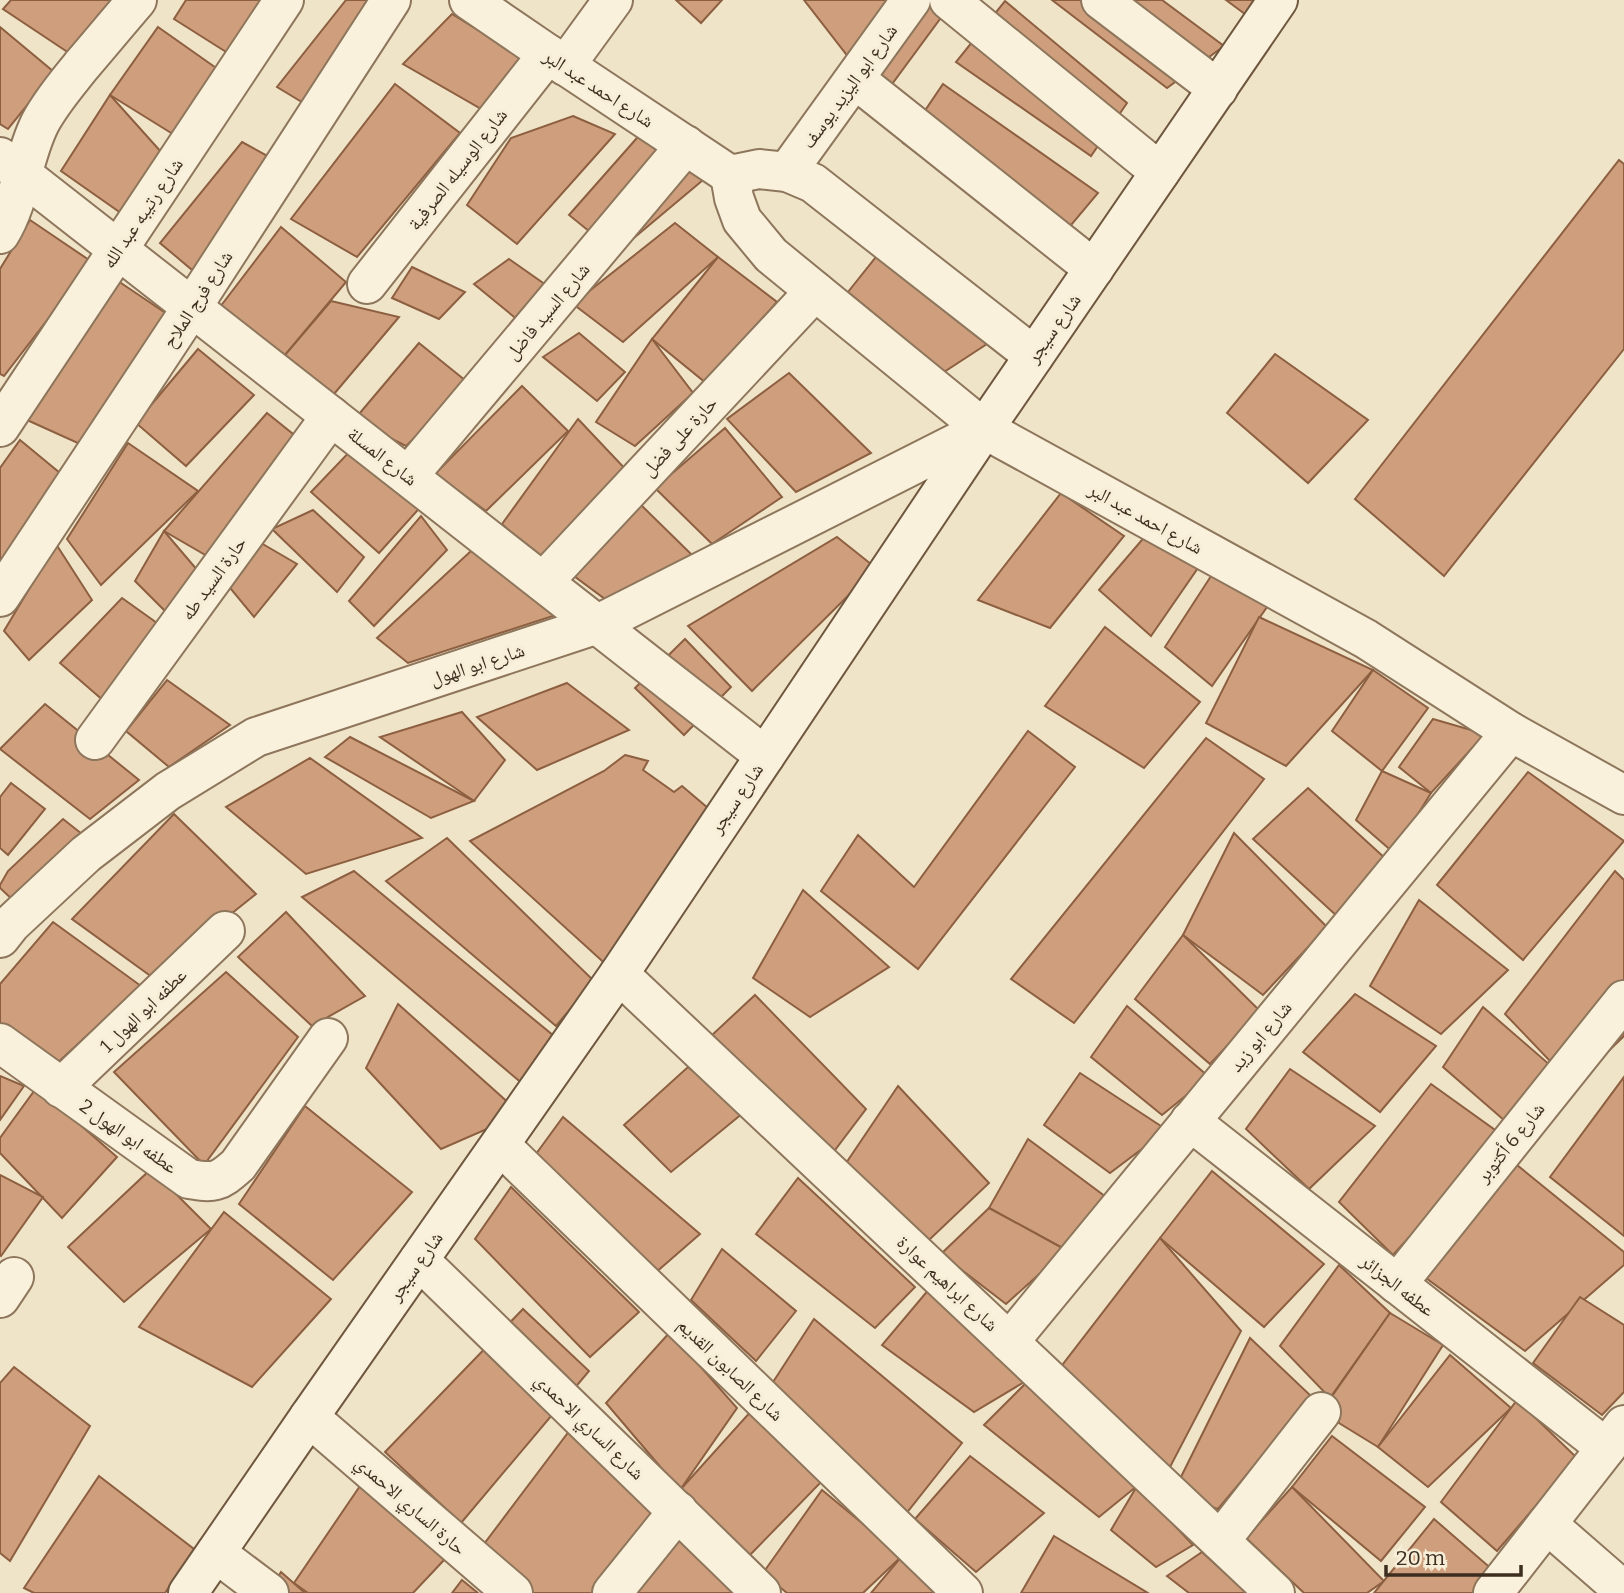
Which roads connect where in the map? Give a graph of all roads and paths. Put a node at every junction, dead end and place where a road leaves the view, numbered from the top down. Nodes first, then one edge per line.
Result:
1 (136, 0) edge
2 (284, 0) edge
3 (391, 0) edge
4 (469, 0) edge
5 (613, 0) edge
6 (911, 0) edge
7 (949, 0) edge
8 (1101, 0) edge
9 (1269, 3) edge
10 (556, 60) junction
11 (855, 79) junction
12 (1218, 89) junction
13 (686, 145) junction
14 (11, 166) edge
15 (1160, 172) junction
16 (787, 173) junction
17 (730, 175) junction
18 (0, 234) edge
19 (118, 249) junction
20 (1094, 269) junction
21 (367, 284) dead end
22 (815, 291) junction
23 (192, 307) junction
24 (1034, 356) junction
25 (331, 416) junction
26 (0, 427) edge
27 (984, 429) junction
28 (408, 476) junction
29 (543, 582) junction
30 (0, 597) edge
31 (598, 624) junction
32 (1511, 732) junction
33 (94, 740) dead end
34 (765, 756) junction
35 (1619, 781) edge
36 (225, 931) dead end
37 (0, 938) edge
38 (619, 974) junction
39 (1624, 1000) edge
40 (328, 1038) dead end
41 (0, 1043) edge
42 (61, 1088) junction
43 (1190, 1121) junction
44 (500, 1144) junction
45 (419, 1260) junction
46 (1397, 1284) junction
47 (1009, 1342) junction
48 (1321, 1412) dead end
49 (309, 1417) junction
50 (1615, 1437) edge
51 (678, 1511) junction
52 (1546, 1524) junction
53 (1220, 1541) junction
54 (216, 1553) junction
55 (1624, 1591) edge
56 (188, 1593) edge
57 (269, 1593) edge
58 (513, 1593) edge
59 (612, 1593) edge
60 (761, 1593) edge
61 (963, 1593) edge
62 (1275, 1593) edge
63 (1493, 1593) edge

1 - 14 street
2 - 19 street, شارع رتيبه عبد الله
3 - 23 street, شارع فرج الملاح
4 - 10 street, شارع احمد عبد البر
5 - 10 street, شارع الوسيله الصرفية
6 - 11 street, شارع ابو اليزيد يوسف
7 - 15 street
8 - 12 street
9 - 12 street, شارع سيجر
10 - 13 street, شارع احمد عبد البر
10 - 21 street, شارع الوسيله الصرفية
11 - 16 street, شارع ابو اليزيد يوسف
11 - 20 street
12 - 15 street, شارع سيجر
13 - 17 street, شارع احمد عبد البر
13 - 28 street, شارع السيد فاضل
14 - 18 street
14 - 19 street, شارع المسلة
15 - 20 street, شارع سيجر
16 - 17 street
16 - 24 street
17 - 22 street, شارع احمد عبد البر
19 - 23 street, شارع المسلة
19 - 26 street, شارع رتيبه عبد الله
20 - 24 street, شارع سيجر
22 - 27 street, شارع احمد عبد البر
22 - 29 street, حارة على فضل
23 - 25 street, شارع المسلة
23 - 30 street, شارع فرج الملاح
24 - 27 street, شارع سيجر
25 - 28 street, شارع المسلة
25 - 33 street, حارة السيد طه
27 - 31 street, شارع ابو الهول
27 - 32 street, شارع احمد عبد البر
27 - 34 street, شارع سيجر
28 - 29 street, شارع المسلة
29 - 31 street, شارع المسلة
31 - 34 street, شارع المسلة
31 - 37 street, شارع ابو الهول
32 - 35 street, شارع احمد عبد البر
32 - 43 street, شارع ابو زيد
34 - 38 street, شارع سيجر
36 - 42 street, عطفه ابو الهول 1
38 - 44 street, شارع سيجر
38 - 47 street, شارع ابراهيم عوارة
39 - 46 street, شارع 6 أكتوبر
40 - 42 street, عطفه ابو الهول 2
41 - 42 street, عطفه ابو الهول 2
43 - 46 street, عطفه الجزائر
43 - 47 street, شارع ابو زيد
44 - 45 street, شارع سيجر
44 - 61 street, شارع الصابون القديم
45 - 49 street, شارع سيجر
45 - 51 street, شارع الساري الاحمدي
46 - 50 street, عطفه الجزائر
47 - 53 street, شارع ابراهيم عوارة
48 - 53 street
49 - 54 street, شارع سيجر
49 - 58 street, حارة الساري الاحمدي
50 - 52 street
51 - 59 street
51 - 60 street, شارع الساري الاحمدي
52 - 55 street
52 - 63 street
53 - 62 street, شارع ابراهيم عوارة
54 - 56 street, شارع سيجر
54 - 57 street

